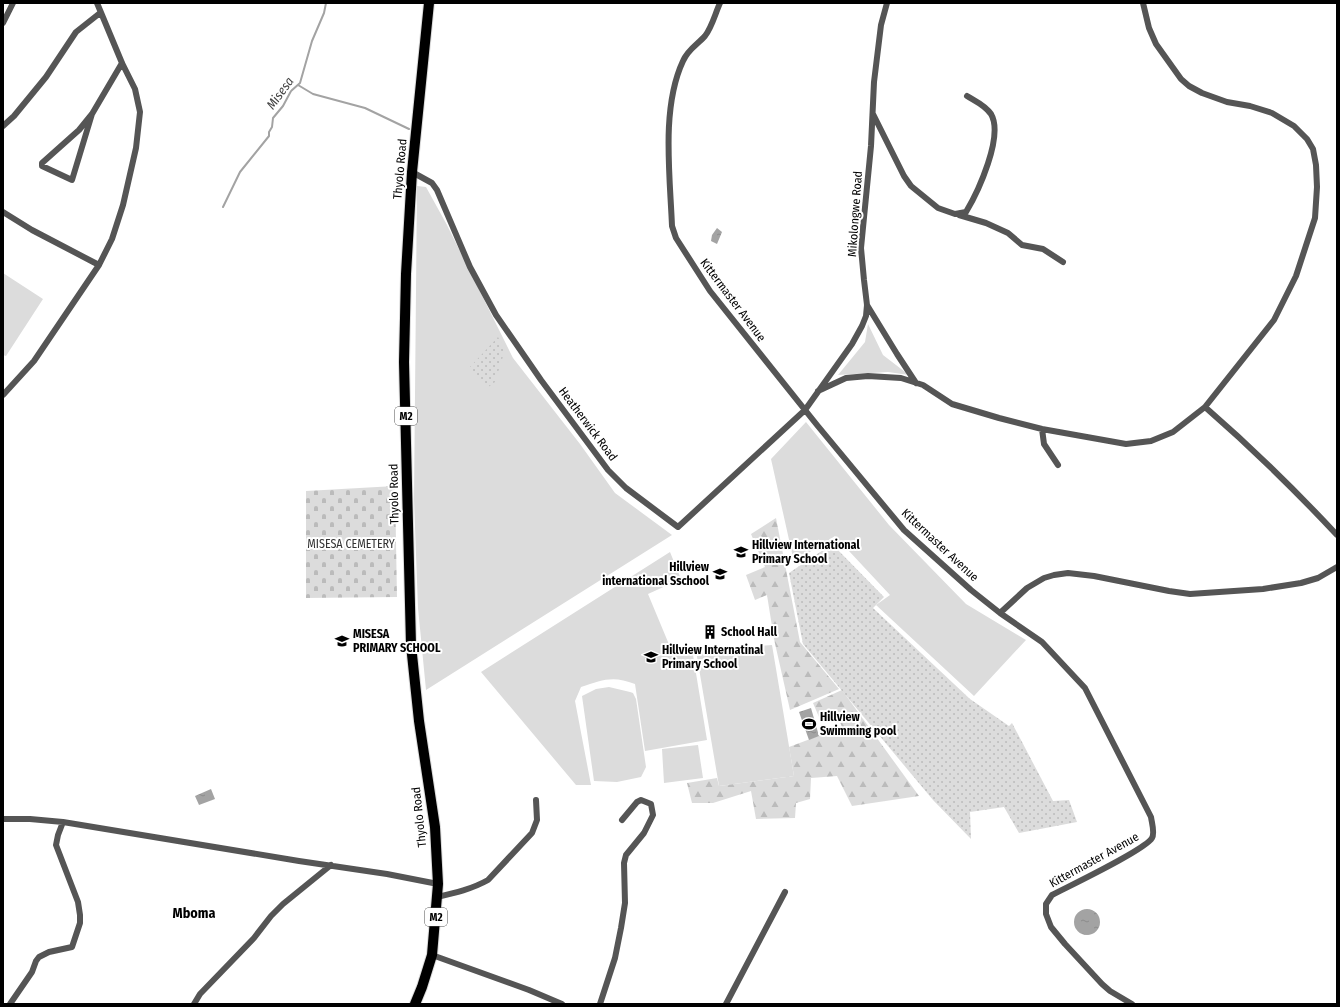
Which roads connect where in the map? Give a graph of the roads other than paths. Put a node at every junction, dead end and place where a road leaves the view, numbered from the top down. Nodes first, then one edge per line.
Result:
1 (13, 3) edge
2 (97, 3) edge
3 (429, 3) edge
4 (720, 3) edge
5 (887, 3) edge
6 (1143, 3) edge
7 (100, 13) junction
8 (3, 23) edge
9 (122, 63) junction
10 (967, 96) dead end
11 (872, 112) junction
12 (92, 114) junction
13 (3, 126) edge
14 (412, 172) junction
15 (3, 212) edge
16 (955, 214) junction
17 (1063, 262) dead end
18 (99, 265) junction
19 (867, 306) junction
20 (916, 383) junction
21 (816, 392) junction
22 (3, 394) edge
23 (1205, 407) junction
24 (805, 410) junction
25 (1042, 429) junction
26 (1058, 465) dead end
27 (1337, 535) edge
28 (1337, 567) edge
29 (1000, 613) junction
30 (536, 800) dead end
31 (3, 819) edge
32 (622, 820) dead end
33 (63, 822) junction
34 (332, 865) junction
35 (438, 884) junction
36 (785, 892) dead end
37 (437, 897) junction
38 (432, 954) junction
39 (10, 1004) edge
40 (194, 1004) edge
41 (415, 1004) edge
42 (562, 1004) edge
43 (600, 1004) edge
44 (726, 1004) edge
45 (1132, 1004) edge

1 - 8 street
2 - 7 street
3 - 14 highway, Thyolo Road / M2
4 - 24 street, Kittermaster Avenue
5 - 11 street, Mikolongwe Road
6 - 23 street
7 - 9 street
7 - 13 street
9 - 12 street
9 - 18 street
10 - 16 street
11 - 16 street
11 - 19 street, Mikolongwe Road
12 - 12 street
14 - 24 street, Heatherwick Road
14 - 35 highway, Thyolo Road / M2
15 - 18 street
16 - 17 street
18 - 22 street
19 - 20 street
19 - 21 street, Mikolongwe Road
20 - 21 street
20 - 25 street
21 - 24 street, Mikolongwe Road
23 - 25 street
23 - 27 street
24 - 29 street, Kittermaster Avenue
25 - 26 street
28 - 29 street
29 - 45 street, Kittermaster Avenue
30 - 37 street
31 - 33 street
32 - 43 street
33 - 34 street
33 - 39 street
34 - 35 street
34 - 40 street
35 - 37 highway, Thyolo Road / M2
36 - 44 street
37 - 38 highway, Thyolo Road / M2
38 - 41 highway, Thyolo Road / M2
38 - 42 street

